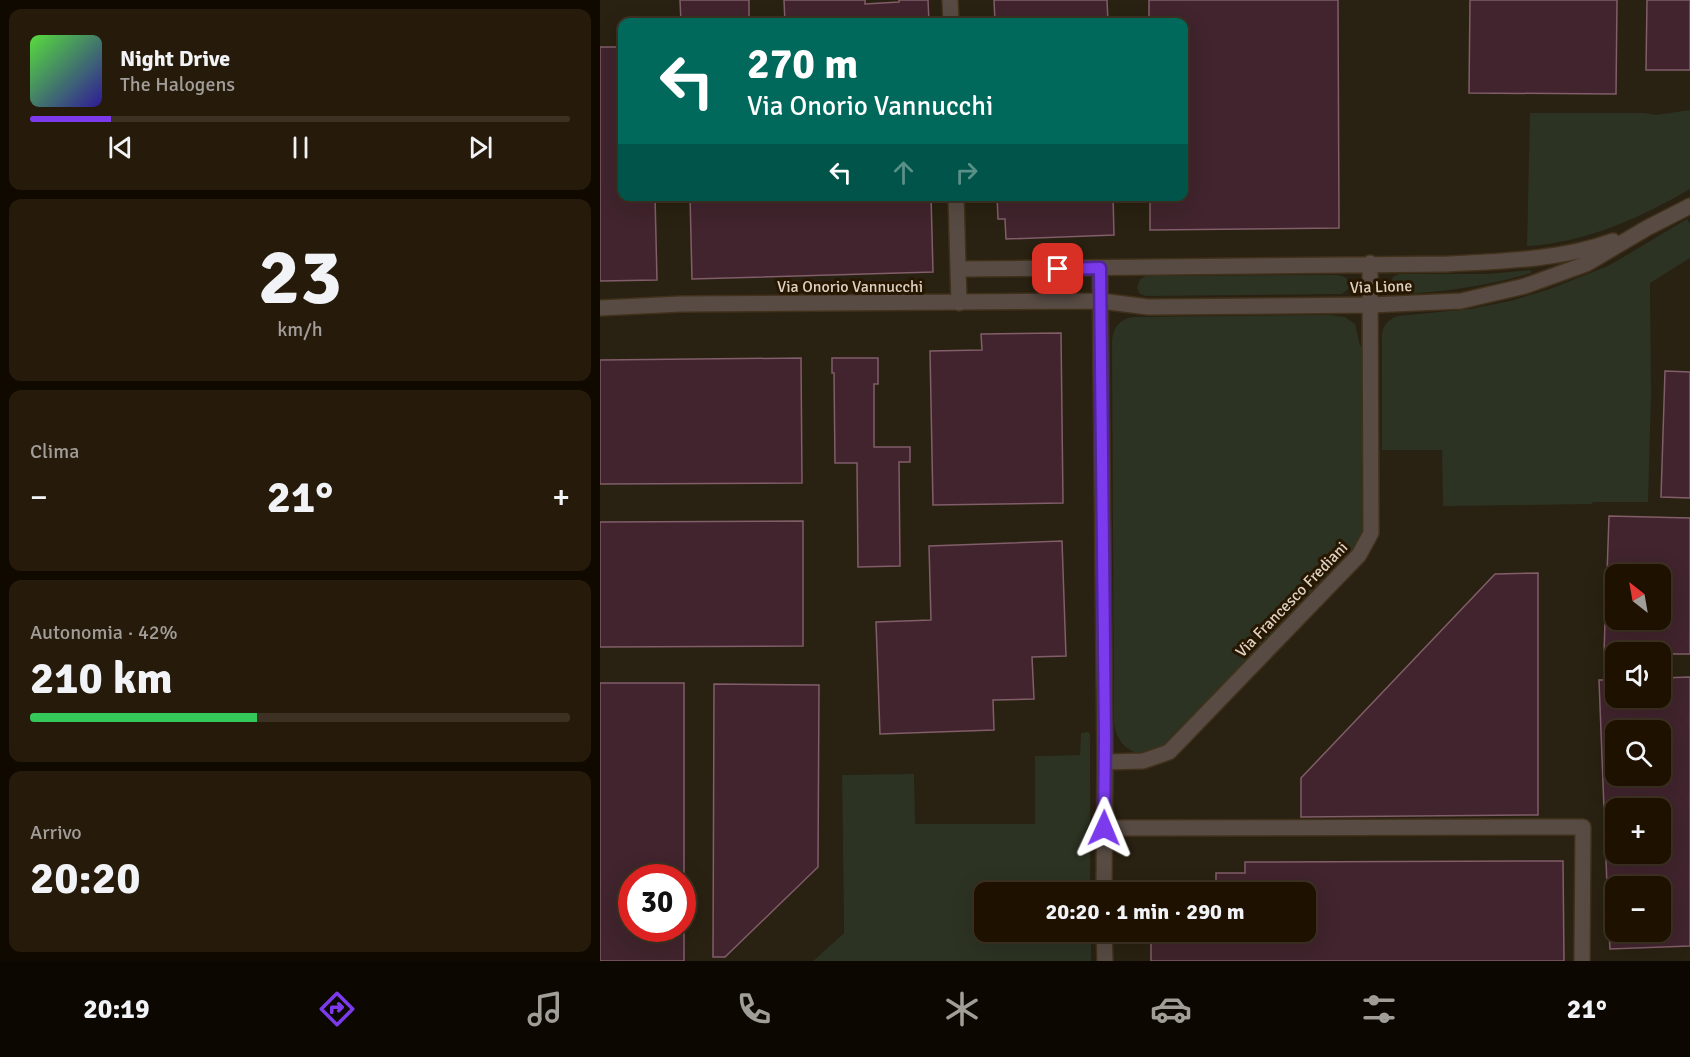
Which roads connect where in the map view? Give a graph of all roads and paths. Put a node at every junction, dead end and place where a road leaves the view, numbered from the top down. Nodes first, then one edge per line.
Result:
1 (950, 0) edge
2 (951, 18) edge
3 (956, 201) edge
4 (1690, 206) edge
5 (1647, 228) junction
6 (1370, 263) junction
7 (1100, 268) junction
8 (959, 269) junction
9 (1101, 301) junction
10 (959, 303) junction
11 (1371, 305) junction
12 (600, 308) edge
13 (1105, 762) junction
14 (1104, 828) junction
15 (1104, 882) edge
16 (1104, 942) edge
17 (1105, 961) edge
18 (1582, 961) edge

1 - 2 street
3 - 8 street
4 - 5 street, Via Lione
5 - 6 street, Via Lione
5 - 11 street, Via Lione
6 - 7 street, Via Lione
6 - 11 street, Via Francesco Frediani
7 - 8 street
7 - 9 street
8 - 10 street
9 - 10 street, Via Onorio Vannucchi
9 - 11 street, Via Lione
9 - 13 street
10 - 12 street, Via Onorio Vannucchi
11 - 13 street, Via Francesco Frediani
13 - 14 street
14 - 15 street
14 - 18 street
16 - 17 street

